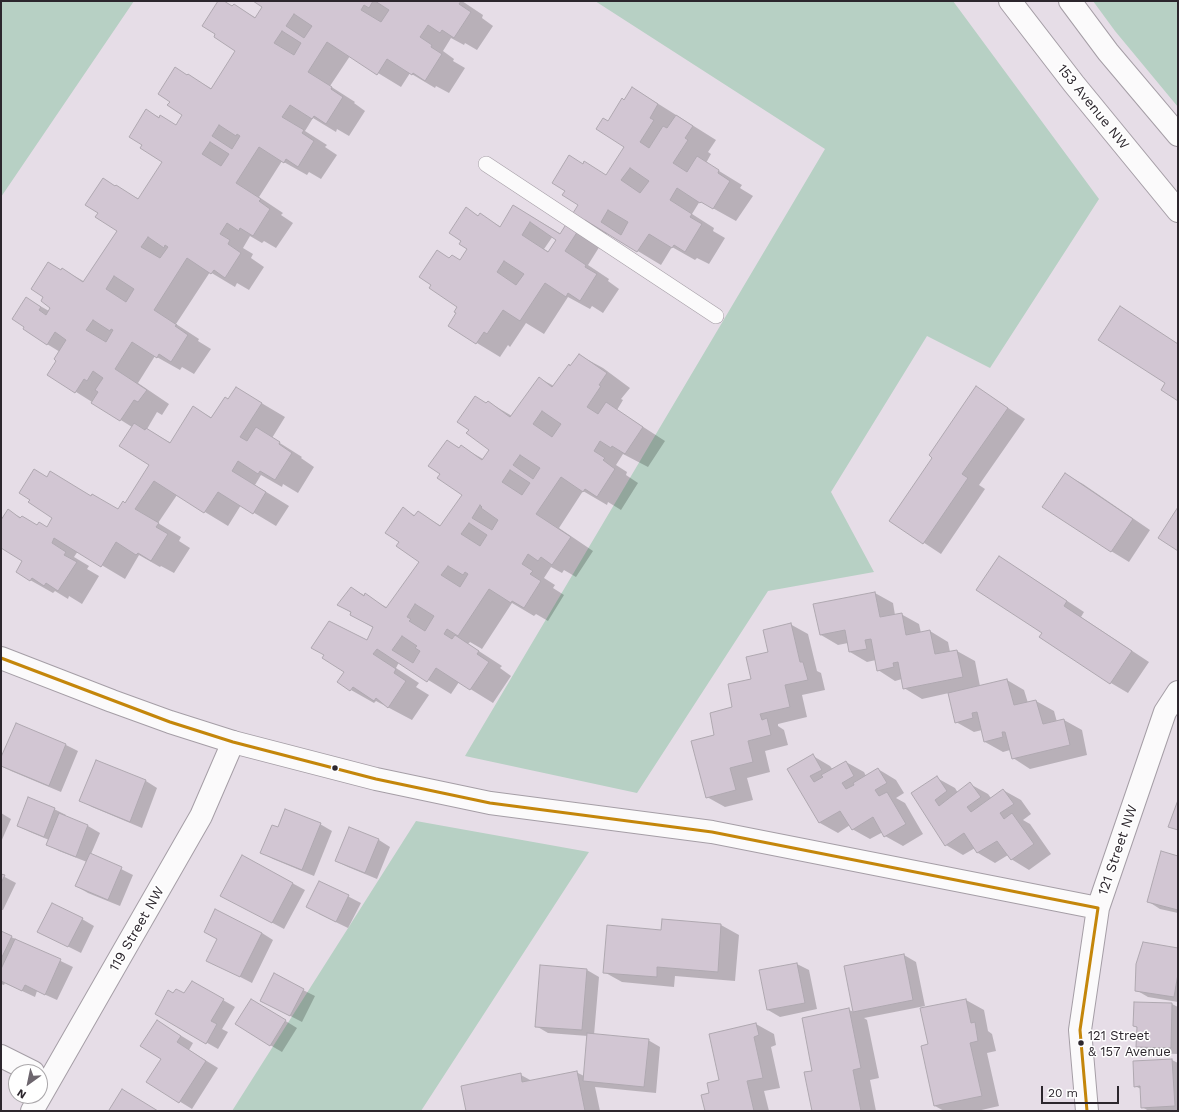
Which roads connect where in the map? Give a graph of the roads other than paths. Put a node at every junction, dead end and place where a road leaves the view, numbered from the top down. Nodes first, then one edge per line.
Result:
1 (1010, 1) edge
2 (1070, 1) edge
3 (1178, 135) edge
4 (486, 164) dead end
5 (1178, 210) edge
6 (716, 316) dead end
7 (1, 658) edge
8 (1178, 692) edge
9 (233, 742) junction
10 (1098, 908) junction
11 (1, 1056) edge
12 (17, 1064) edge
13 (48, 1065) edge
14 (1088, 1111) edge

1 - 5 street, 153 Avenue NW
2 - 3 street
4 - 6 lane
7 - 9 street
8 - 10 street, 121 Street NW
9 - 10 street
9 - 13 street, 119 Street NW
10 - 14 street, 121 Street NW
11 - 12 street

